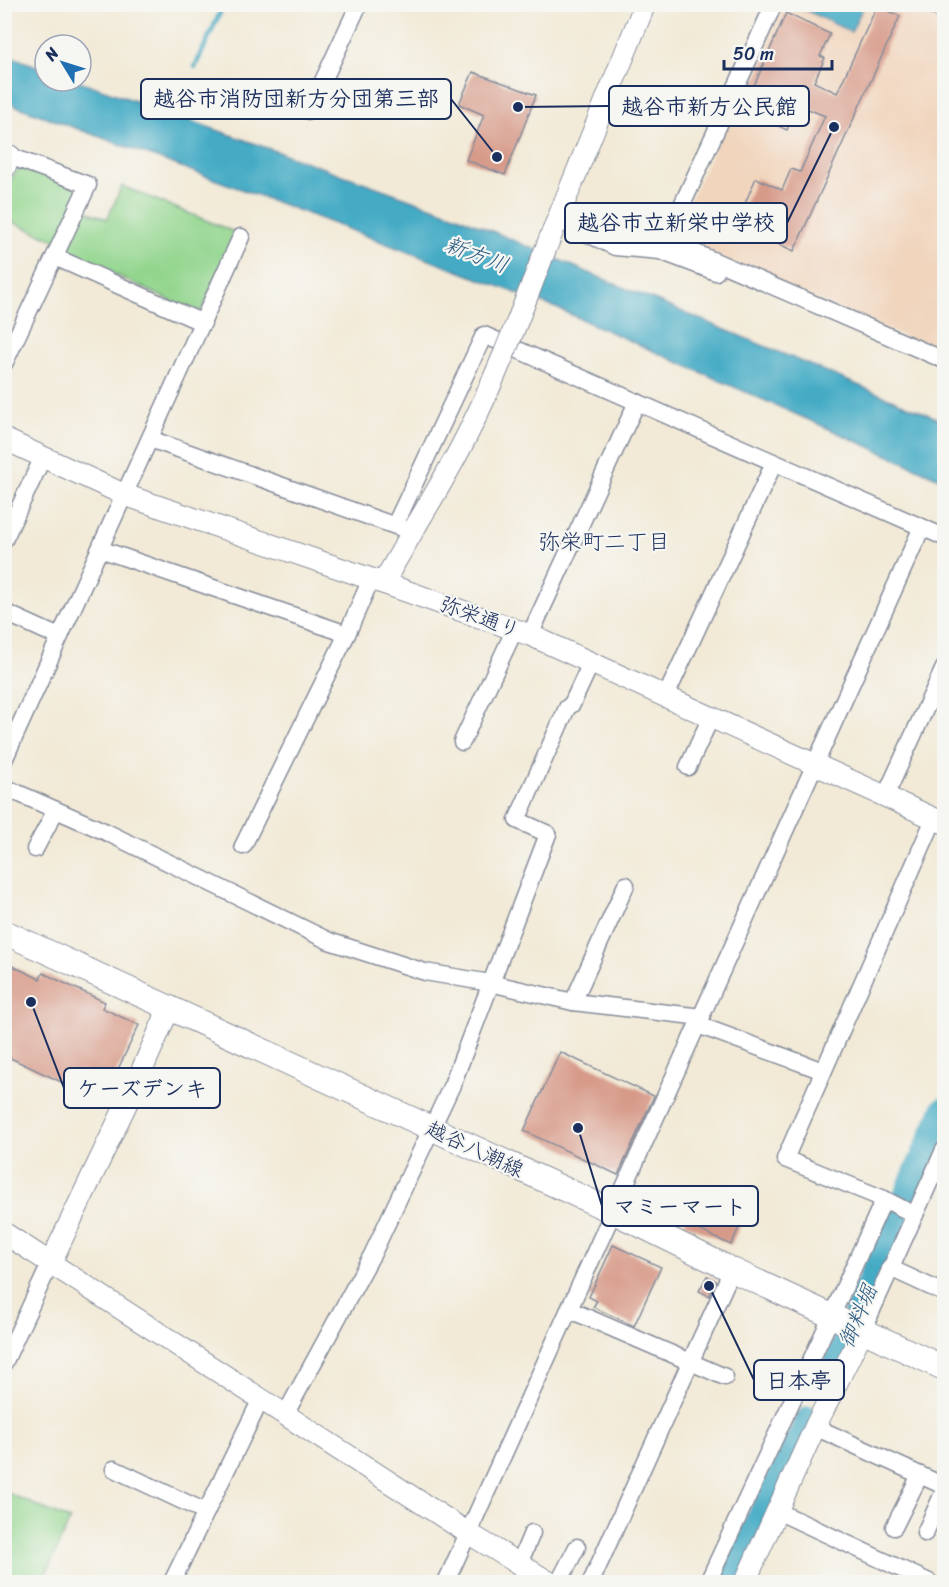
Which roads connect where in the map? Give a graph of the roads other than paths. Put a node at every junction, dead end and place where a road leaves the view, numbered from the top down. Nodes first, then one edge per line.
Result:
1 (358, 4) edge
2 (645, 4) edge
3 (774, 4) edge
4 (930, 4) edge
5 (945, 11) edge
6 (309, 111) dead end
7 (6, 159) edge
8 (556, 224) junction
9 (241, 237) dead end
10 (55, 257) junction
11 (743, 273) junction
12 (203, 323) junction
13 (945, 360) edge
14 (4, 364) edge
15 (637, 402) junction
16 (4, 439) edge
17 (150, 439) junction
18 (43, 457) junction
19 (774, 463) junction
20 (125, 495) junction
21 (408, 527) junction
22 (922, 527) junction
23 (945, 537) edge
24 (4, 540) edge
25 (100, 549) junction
26 (377, 581) junction
27 (4, 612) edge
28 (522, 632) junction
29 (347, 634) junction
30 (59, 637) junction
31 (591, 663) junction
32 (945, 668) edge
33 (666, 696) junction
34 (711, 717) junction
35 (462, 742) dead end
36 (4, 760) edge
37 (816, 765) junction
38 (688, 766) dead end
39 (4, 787) edge
40 (885, 798) junction
41 (56, 810) junction
42 (939, 821) edge
43 (243, 846) dead end
44 (35, 849) dead end
45 (626, 885) dead end
46 (4, 932) edge
47 (490, 983) junction
48 (573, 1002) junction
49 (166, 1007) junction
50 (700, 1022) junction
51 (823, 1071) junction
52 (431, 1128) junction
53 (945, 1150) edge
54 (886, 1200) junction
55 (614, 1212) junction
56 (912, 1214) junction
57 (4, 1233) edge
58 (51, 1262) junction
59 (890, 1268) junction
60 (732, 1270) junction
61 (945, 1293) edge
62 (570, 1310) junction
63 (847, 1322) junction
64 (691, 1362) junction
65 (4, 1363) edge
66 (945, 1368) edge
67 (725, 1377) dead end
68 (261, 1399) junction
69 (285, 1415) junction
70 (815, 1427) junction
71 (114, 1469) dead end
72 (920, 1475) junction
73 (945, 1486) edge
74 (945, 1491) edge
75 (777, 1511) junction
76 (206, 1512) junction
77 (894, 1527) dead end
78 (468, 1533) junction
79 (532, 1533) dead end
80 (925, 1533) dead end
81 (577, 1547) dead end
82 (519, 1564) junction
83 (172, 1582) edge
84 (446, 1582) edge
85 (549, 1582) edge
86 (558, 1582) edge
87 (591, 1582) edge
88 (708, 1582) edge
89 (745, 1582) edge
90 (929, 1582) edge

1 - 6 street
2 - 8 street
3 - 11 street
4 - 5 street
7 - 10 street
8 - 11 street
8 - 21 street, bridge
9 - 12 street
10 - 12 street
10 - 14 street
11 - 13 street
12 - 17 street
15 - 19 street
15 - 21 street
15 - 28 street
16 - 18 street, 弥栄通り
17 - 20 street
17 - 21 street
18 - 20 street, 弥栄通り
18 - 24 street
19 - 22 street
19 - 33 street
20 - 25 street
20 - 26 street, 弥栄通り
21 - 26 street
22 - 23 street
22 - 37 street
25 - 29 street
25 - 30 street
26 - 28 street, 弥栄通り
26 - 29 street
27 - 30 street
28 - 31 street, 弥栄通り
28 - 35 street
29 - 43 street
30 - 36 street
31 - 33 street, 弥栄通り
31 - 47 street
32 - 40 street
33 - 34 street, 弥栄通り
34 - 37 street, 弥栄通り
34 - 38 street
37 - 40 street, 弥栄通り
37 - 50 street
39 - 41 street
40 - 42 street, 弥栄通り
41 - 44 street
41 - 47 street
42 - 51 street
45 - 48 street
46 - 49 main road, 越谷八潮線
47 - 48 street
47 - 52 street
48 - 50 street
49 - 52 main road, 越谷八潮線
49 - 58 street
50 - 51 street
50 - 55 street
51 - 54 street
52 - 55 main road, 越谷八潮線
52 - 69 street
53 - 56 street
54 - 56 street
54 - 63 street
55 - 60 main road, 越谷八潮線
55 - 62 street
56 - 59 street
57 - 58 street
58 - 65 street
58 - 68 street
59 - 61 street
59 - 63 street
60 - 63 main road, 越谷八潮線
60 - 64 street
62 - 64 street
62 - 78 street
63 - 66 main road, 越谷八潮線
63 - 70 street
63 - 88 street
64 - 67 street
64 - 87 street
68 - 69 street
68 - 76 street
69 - 78 street
70 - 72 street
70 - 75 street
71 - 76 street
72 - 73 street
72 - 77 street
74 - 80 street
75 - 89 street
75 - 90 street
76 - 83 street
78 - 82 street
78 - 84 street
79 - 82 street
81 - 86 street
82 - 85 street

